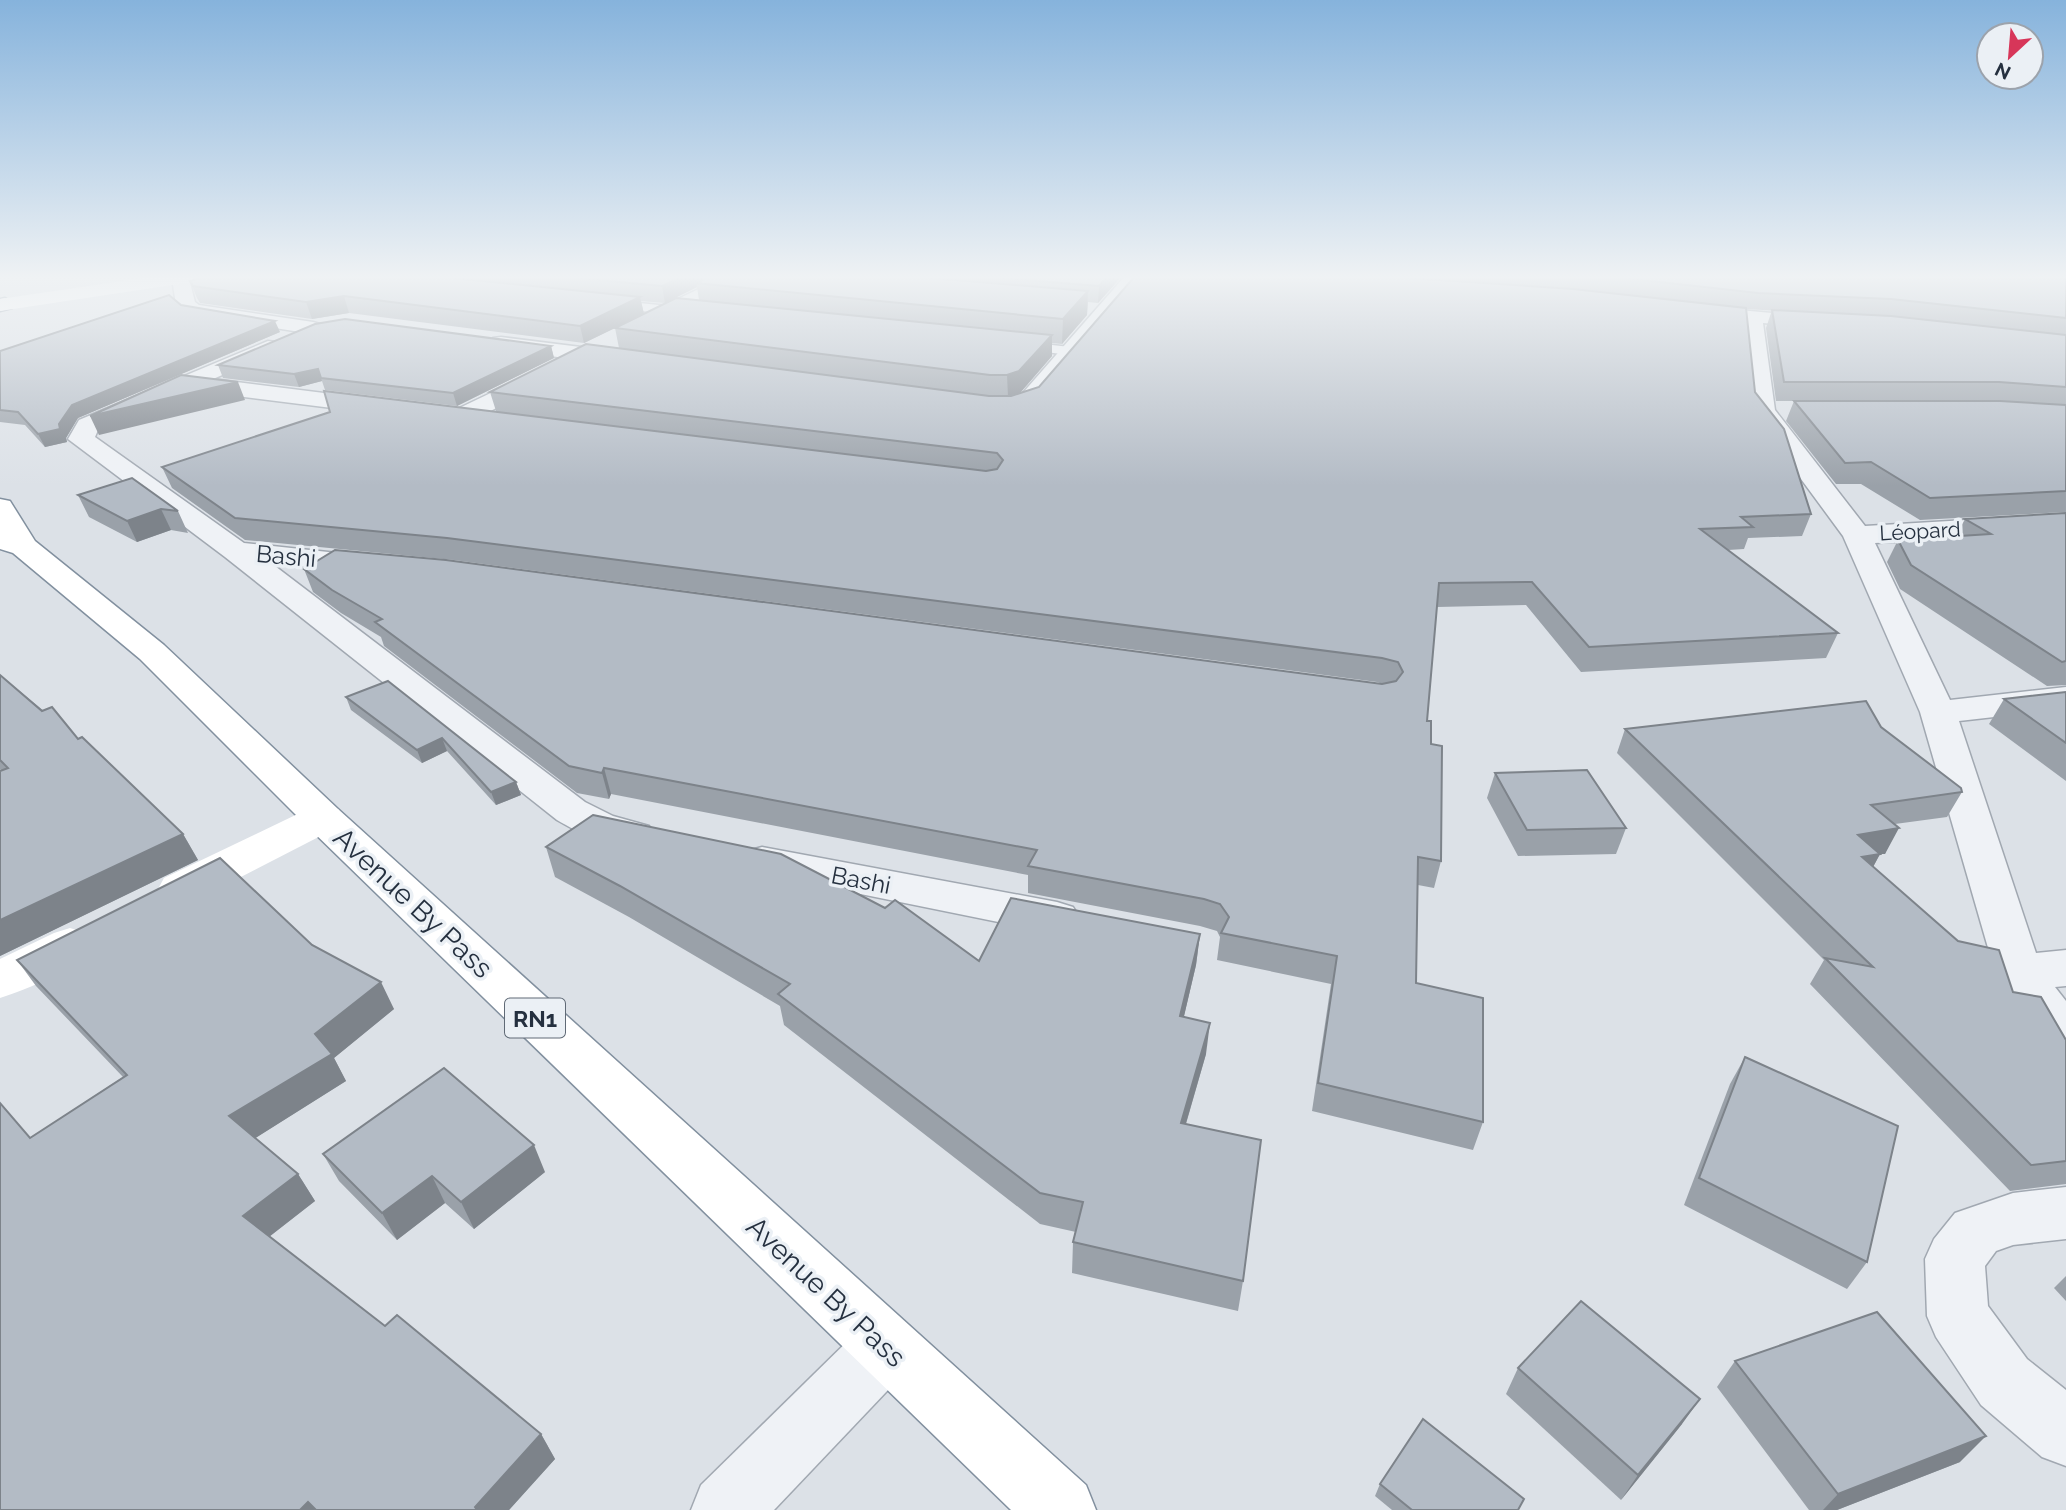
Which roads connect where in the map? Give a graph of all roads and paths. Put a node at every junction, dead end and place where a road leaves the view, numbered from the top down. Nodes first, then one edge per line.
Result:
1 (273, 345) edge
2 (520, 345) edge
3 (600, 345) edge
4 (1015, 345) edge
5 (1074, 345) edge
6 (1759, 345) edge
7 (1070, 351) junction
8 (583, 354) junction
9 (637, 361) edge
10 (184, 382) junction
11 (990, 406) edge
12 (405, 410) edge
13 (432, 414) edge
14 (460, 417) junction
15 (500, 422) edge
16 (2066, 523) edge
17 (8, 532) edge
18 (1857, 535) junction
19 (236, 551) junction
20 (400, 566) edge
21 (2066, 698) edge
22 (1938, 712) junction
23 (323, 818) junction
24 (668, 843) edge
25 (722, 853) edge
26 (149, 905) edge
27 (1091, 925) edge
28 (99, 930) edge
29 (2066, 968) edge
30 (2019, 972) junction
31 (0, 980) edge
32 (2066, 1040) edge
33 (2066, 1213) edge
34 (885, 1348) junction
35 (2066, 1433) edge
36 (726, 1510) edge
37 (1061, 1510) edge

1 - 10 street
2 - 8 street
3 - 8 street
4 - 7 lane
5 - 7 street
6 - 18 street
7 - 11 street
8 - 9 street
8 - 14 street
10 - 12 street
10 - 19 street, Bashi
13 - 14 street
14 - 15 street
16 - 18 street, Léopard
17 - 23 main road, Avenue By Pass / RN1
18 - 22 street
19 - 20 street, Bashi
19 - 24 street, Bashi
21 - 22 street
22 - 30 street
23 - 26 main road
23 - 34 main road, Avenue By Pass / RN1
25 - 27 street, Bashi
28 - 31 main road
29 - 30 street
30 - 32 street
33 - 35 street
34 - 36 street
34 - 37 main road, Avenue By Pass / RN1

